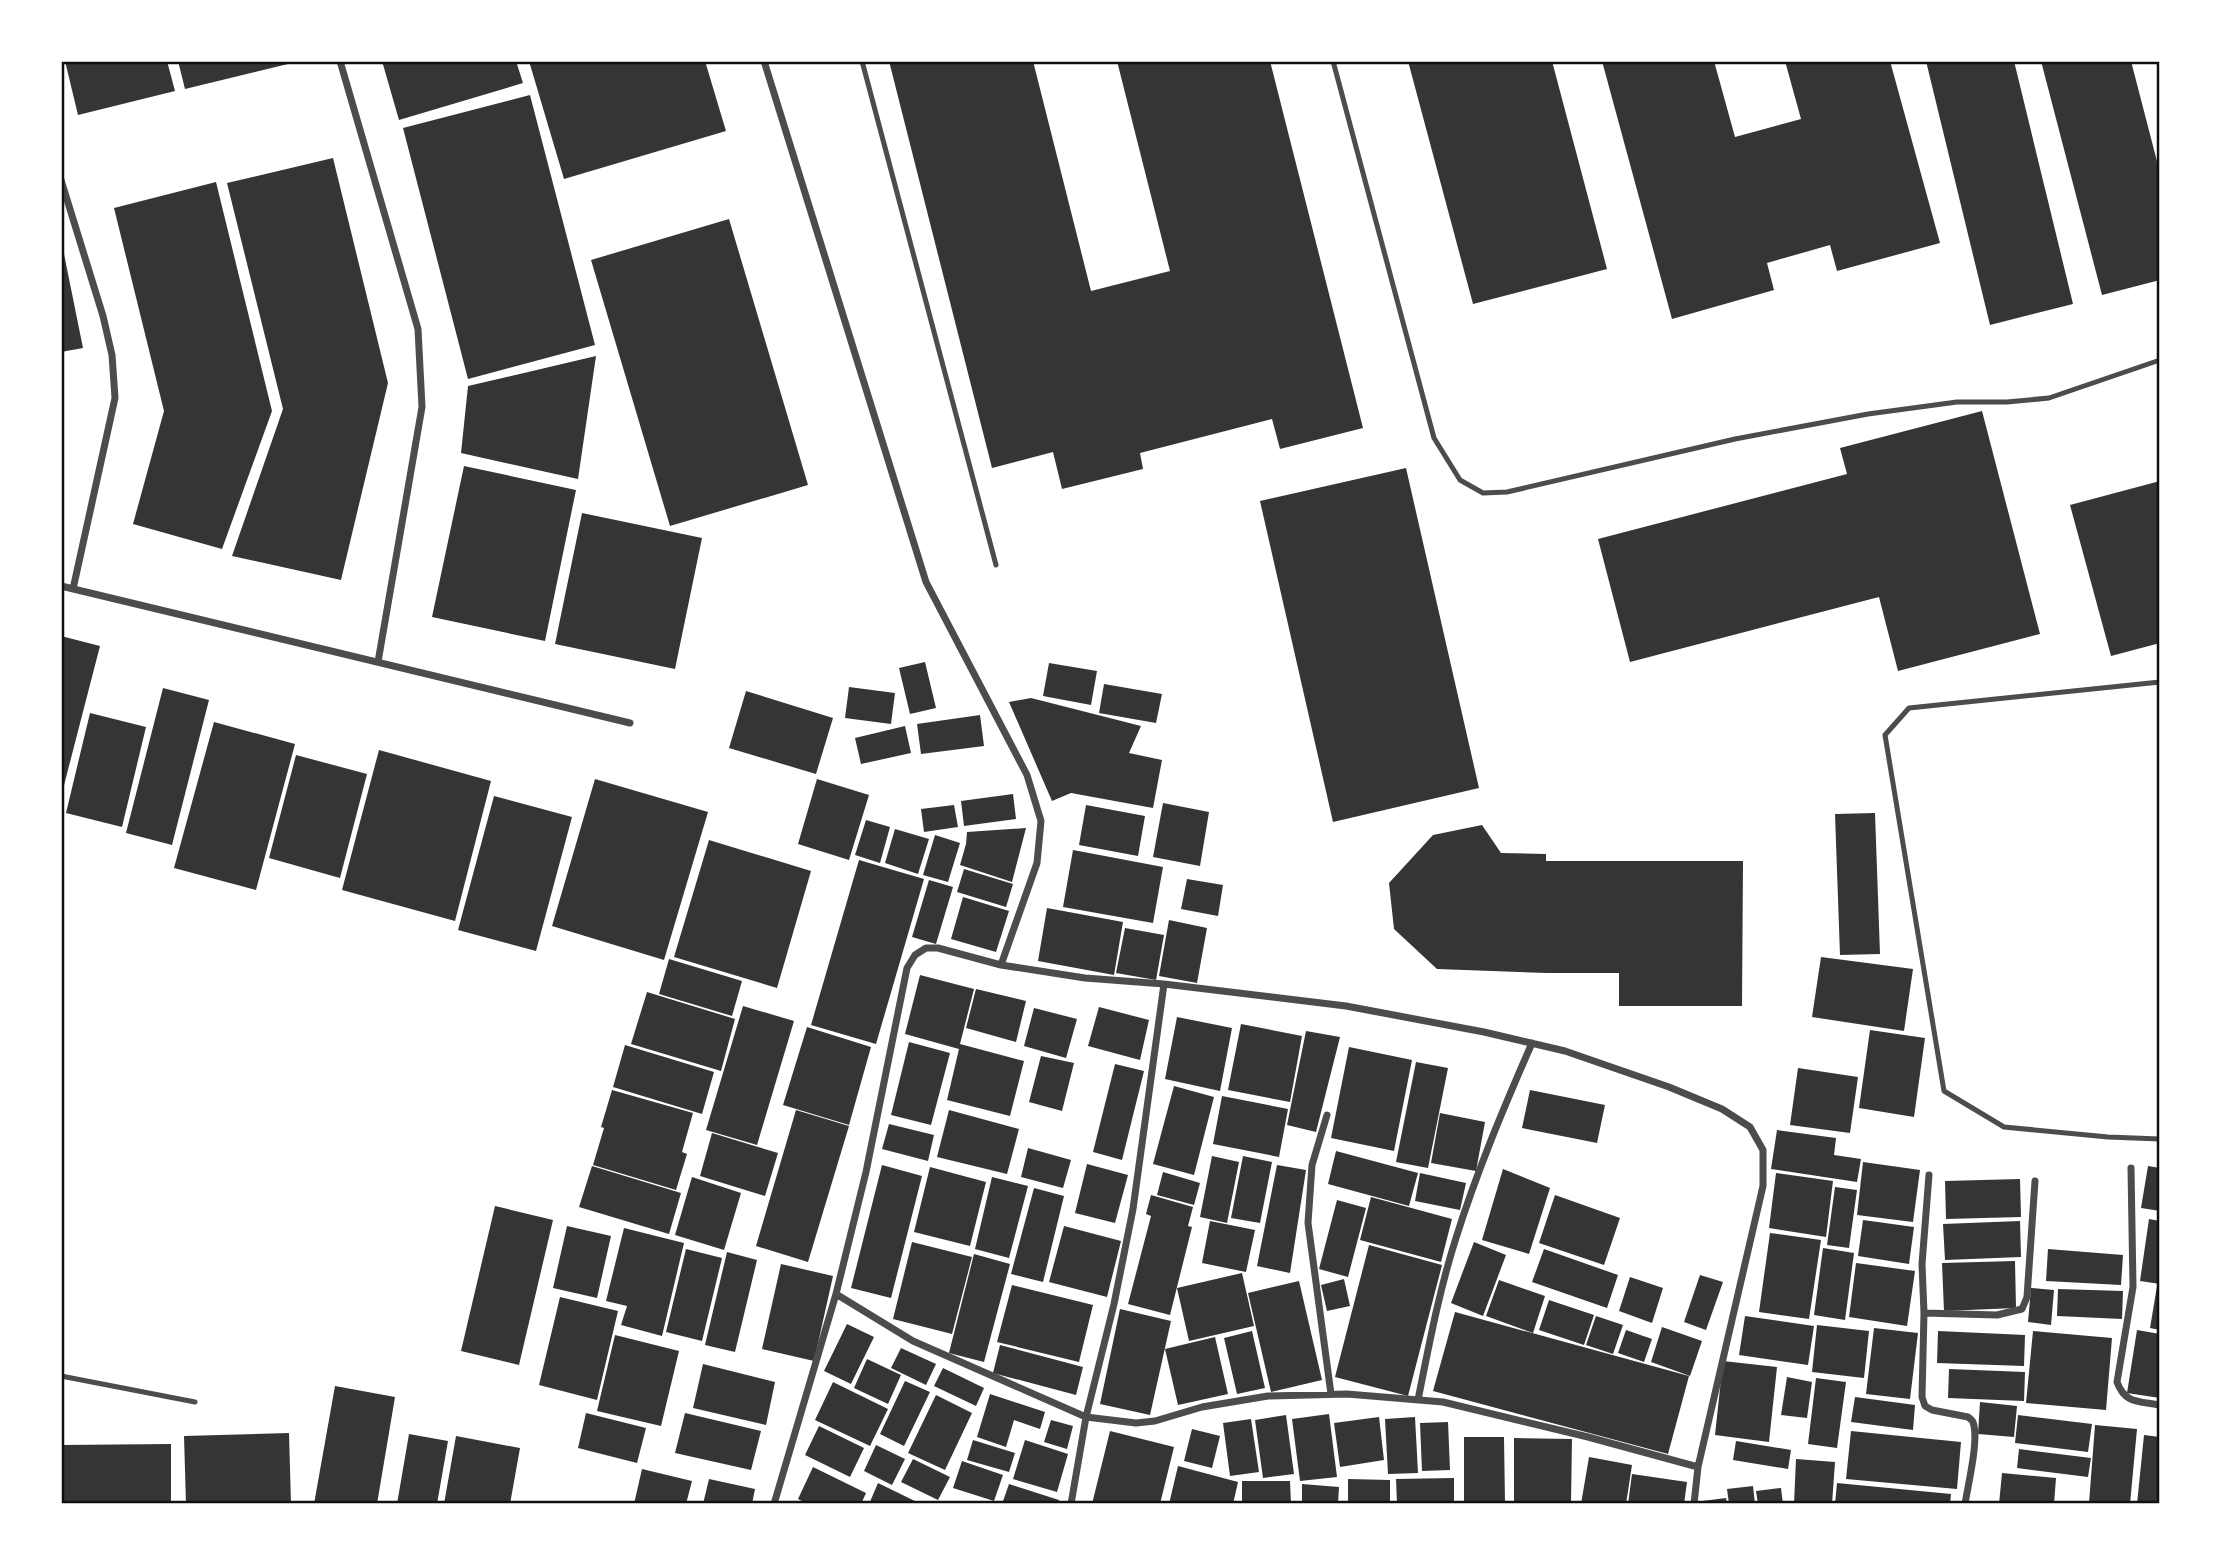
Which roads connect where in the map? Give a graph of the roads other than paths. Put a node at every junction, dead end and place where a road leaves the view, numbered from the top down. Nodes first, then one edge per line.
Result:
1 (340, 61) edge
2 (764, 61) edge
3 (862, 61) edge
4 (1333, 61) edge
5 (61, 180) edge
6 (2160, 360) edge
7 (996, 565) dead end
8 (61, 586) edge
9 (73, 589) junction
10 (378, 662) junction
11 (2160, 682) edge
12 (630, 723) dead end
13 (1001, 965) junction
14 (1164, 984) junction
15 (1532, 1043) junction
16 (1327, 1115) dead end
17 (2160, 1139) edge
18 (2131, 1168) dead end
19 (1928, 1175) dead end
20 (2035, 1181) dead end
21 (836, 1293) junction
22 (1924, 1313) junction
23 (61, 1376) edge
24 (1331, 1394) junction
25 (1418, 1400) junction
26 (195, 1402) dead end
27 (2160, 1405) edge
28 (1086, 1417) junction
29 (1698, 1467) junction
30 (774, 1504) edge
31 (1071, 1504) edge
32 (1693, 1504) edge
33 (1965, 1504) edge

1 - 10 street
2 - 13 street
3 - 7 lane
4 - 6 lane
5 - 9 street
8 - 9 street
9 - 10 street
10 - 12 street
11 - 17 lane
13 - 14 street
13 - 21 street
14 - 15 street
14 - 28 street
15 - 25 street
15 - 29 street
16 - 24 street
18 - 27 street
19 - 22 street
20 - 22 street
21 - 28 street
21 - 30 street
22 - 33 street
23 - 26 lane
24 - 25 street
24 - 28 street
25 - 29 street
28 - 31 street
29 - 32 street

